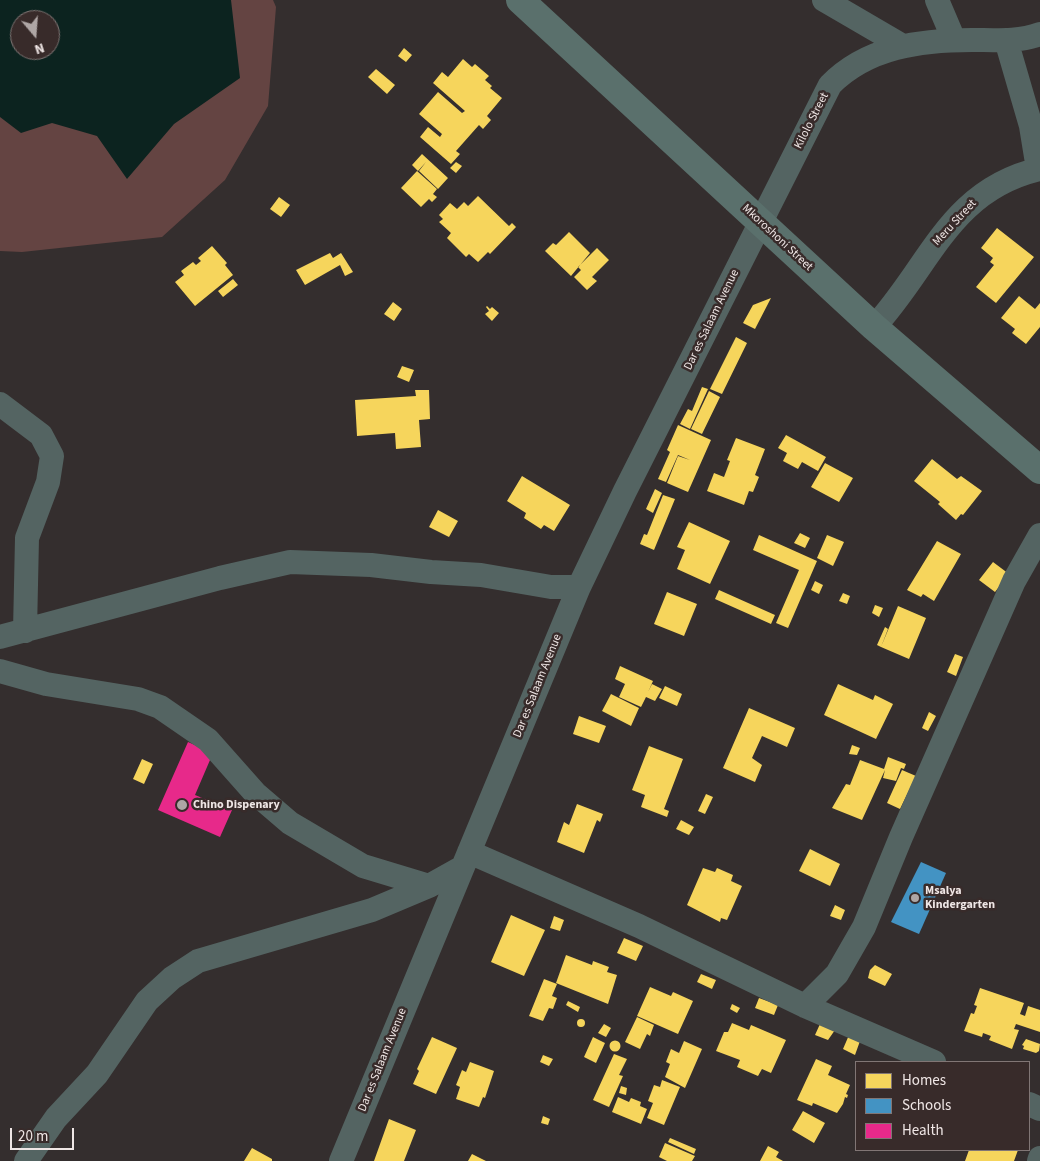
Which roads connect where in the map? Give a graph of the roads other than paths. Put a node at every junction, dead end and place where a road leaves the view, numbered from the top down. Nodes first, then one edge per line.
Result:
1 (520, 0) edge
2 (824, 0) edge
3 (938, 0) edge
4 (1040, 34) edge
5 (954, 40) junction
6 (1006, 40) junction
7 (903, 46) junction
8 (1039, 169) edge
9 (760, 222) junction
10 (874, 327) junction
11 (0, 404) edge
12 (1040, 470) edge
13 (1040, 535) edge
14 (579, 587) junction
15 (25, 630) junction
16 (0, 637) edge
17 (0, 671) edge
18 (466, 859) junction
19 (429, 886) junction
20 (804, 1006) junction
21 (932, 1061) edge
22 (26, 1161) edge
23 (341, 1161) edge

1 - 9 street, Mkoroshoni Street
2 - 7 street
3 - 5 street
4 - 6 street, Kilolo Street
5 - 6 street, Kilolo Street
5 - 7 street, Kilolo Street
6 - 8 street
7 - 9 street, Kilolo Street
8 - 10 street, Meru Street
9 - 10 street, Mkoroshoni Street
9 - 14 street, Dar es Salaam Avenue
10 - 12 street, Mkoroshoni Street
11 - 15 street
13 - 20 street
14 - 15 street
14 - 18 street, Dar es Salaam Avenue
15 - 16 street
17 - 19 street
18 - 19 street
18 - 20 street
18 - 23 street, Dar es Salaam Avenue
19 - 22 street
20 - 21 street

